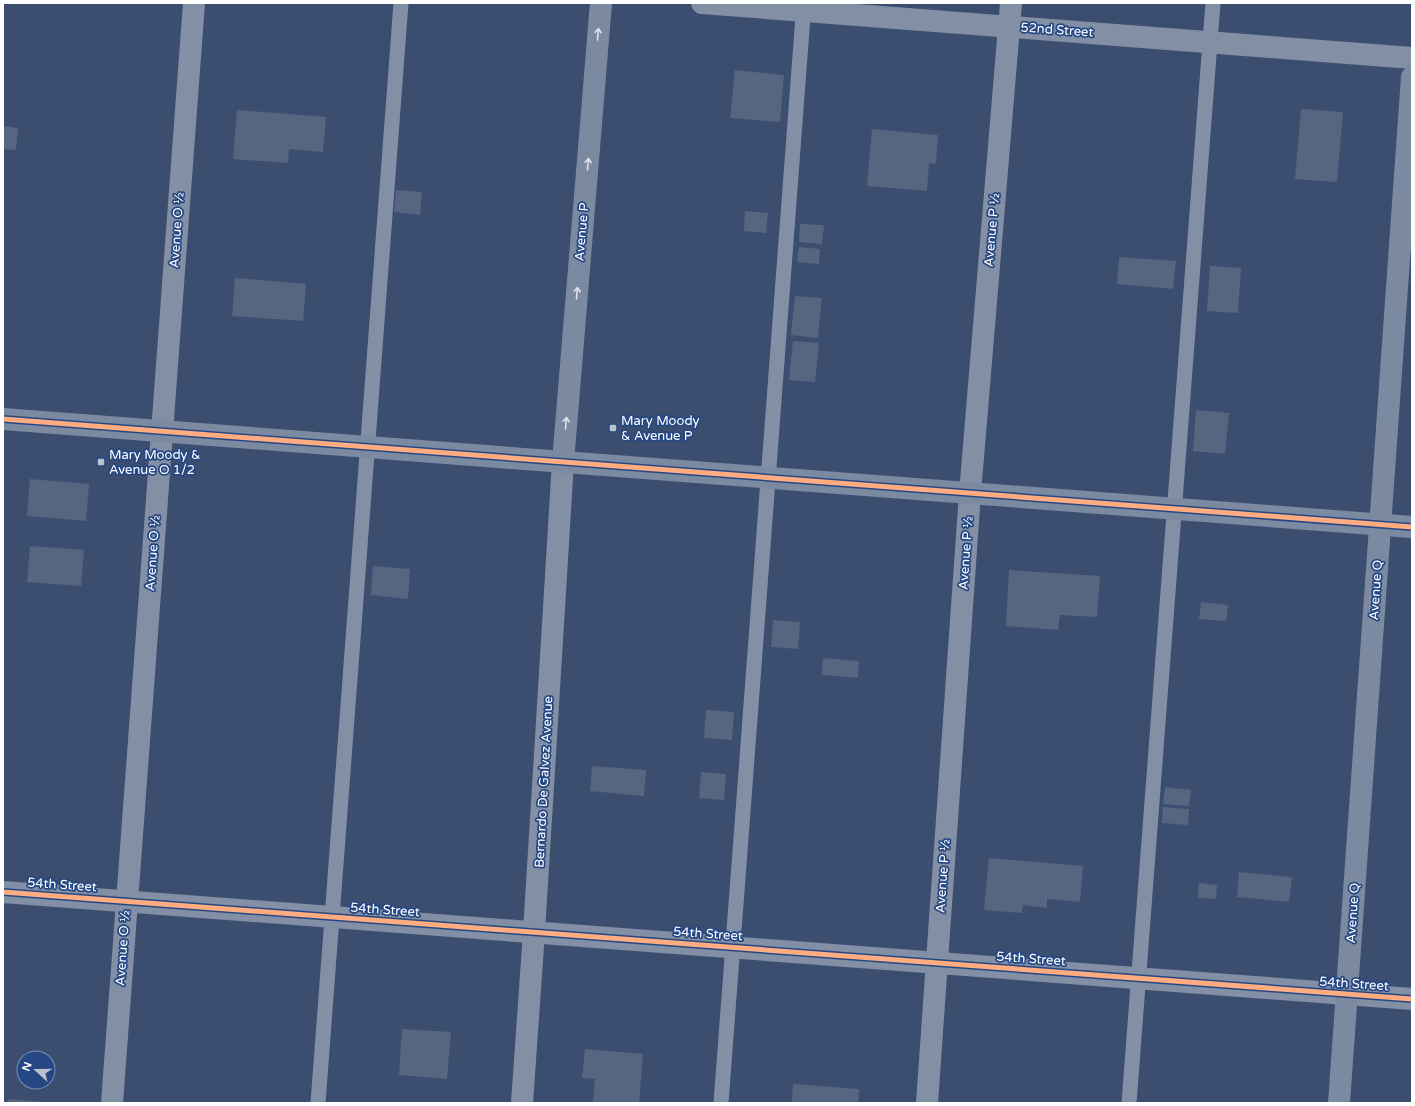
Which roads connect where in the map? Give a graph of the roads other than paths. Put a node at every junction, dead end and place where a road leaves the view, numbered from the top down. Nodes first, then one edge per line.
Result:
1 (194, 3) edge
2 (401, 3) edge
3 (601, 3) edge
4 (702, 3) edge
5 (1011, 3) edge
6 (1213, 3) edge
7 (804, 7) edge
8 (1009, 27) junction
9 (1210, 42) junction
10 (1412, 58) edge
11 (1412, 77) edge
12 (3, 419) edge
13 (162, 431) junction
14 (367, 447) junction
15 (563, 462) junction
16 (768, 478) junction
17 (970, 493) junction
18 (1175, 509) junction
19 (1380, 525) junction
20 (1412, 527) edge
21 (3, 892) edge
22 (127, 901) junction
23 (332, 917) junction
24 (534, 932) junction
25 (733, 947) junction
26 (938, 963) junction
27 (1139, 978) junction
28 (1347, 994) junction
29 (1412, 999) edge
30 (112, 1103) edge
31 (318, 1103) edge
32 (522, 1103) edge
33 (721, 1103) edge
34 (927, 1103) edge
35 (1129, 1103) edge
36 (1339, 1103) edge

1 - 13 street, Avenue O ½
2 - 14 lane
15 -> 3 main road, Avenue P
4 - 7 street, 52nd Street
5 - 8 street, Avenue P ½
6 - 9 lane
7 - 8 street, 52nd Street
7 - 16 lane
8 - 9 street, 52nd Street
8 - 17 street, Avenue P ½
9 - 10 street, 52nd Street
9 - 18 lane
11 - 19 main road, Avenue Q
12 - 13 main road
13 - 14 main road
13 - 22 street, Avenue O ½
14 - 15 main road
14 - 23 lane
15 - 16 main road
15 - 24 street, Bernardo De Galvez Avenue
16 - 17 main road
16 - 25 lane
17 - 18 main road
17 - 26 street, Avenue P ½
18 - 19 main road
18 - 27 lane
19 - 20 main road
19 - 28 main road, Avenue Q
21 - 22 street, 54th Street
22 - 23 street, 54th Street
22 - 30 street, Avenue O ½
23 - 24 street, 54th Street
23 - 31 lane
24 - 25 street, 54th Street
24 - 32 street, Bernardo De Galvez Avenue
25 - 26 street, 54th Street
25 - 33 lane
26 - 27 street, 54th Street
26 - 34 street, Avenue P ½
27 - 28 street, 54th Street
27 - 35 lane
28 - 29 street, 54th Street
28 - 36 main road, Avenue Q

